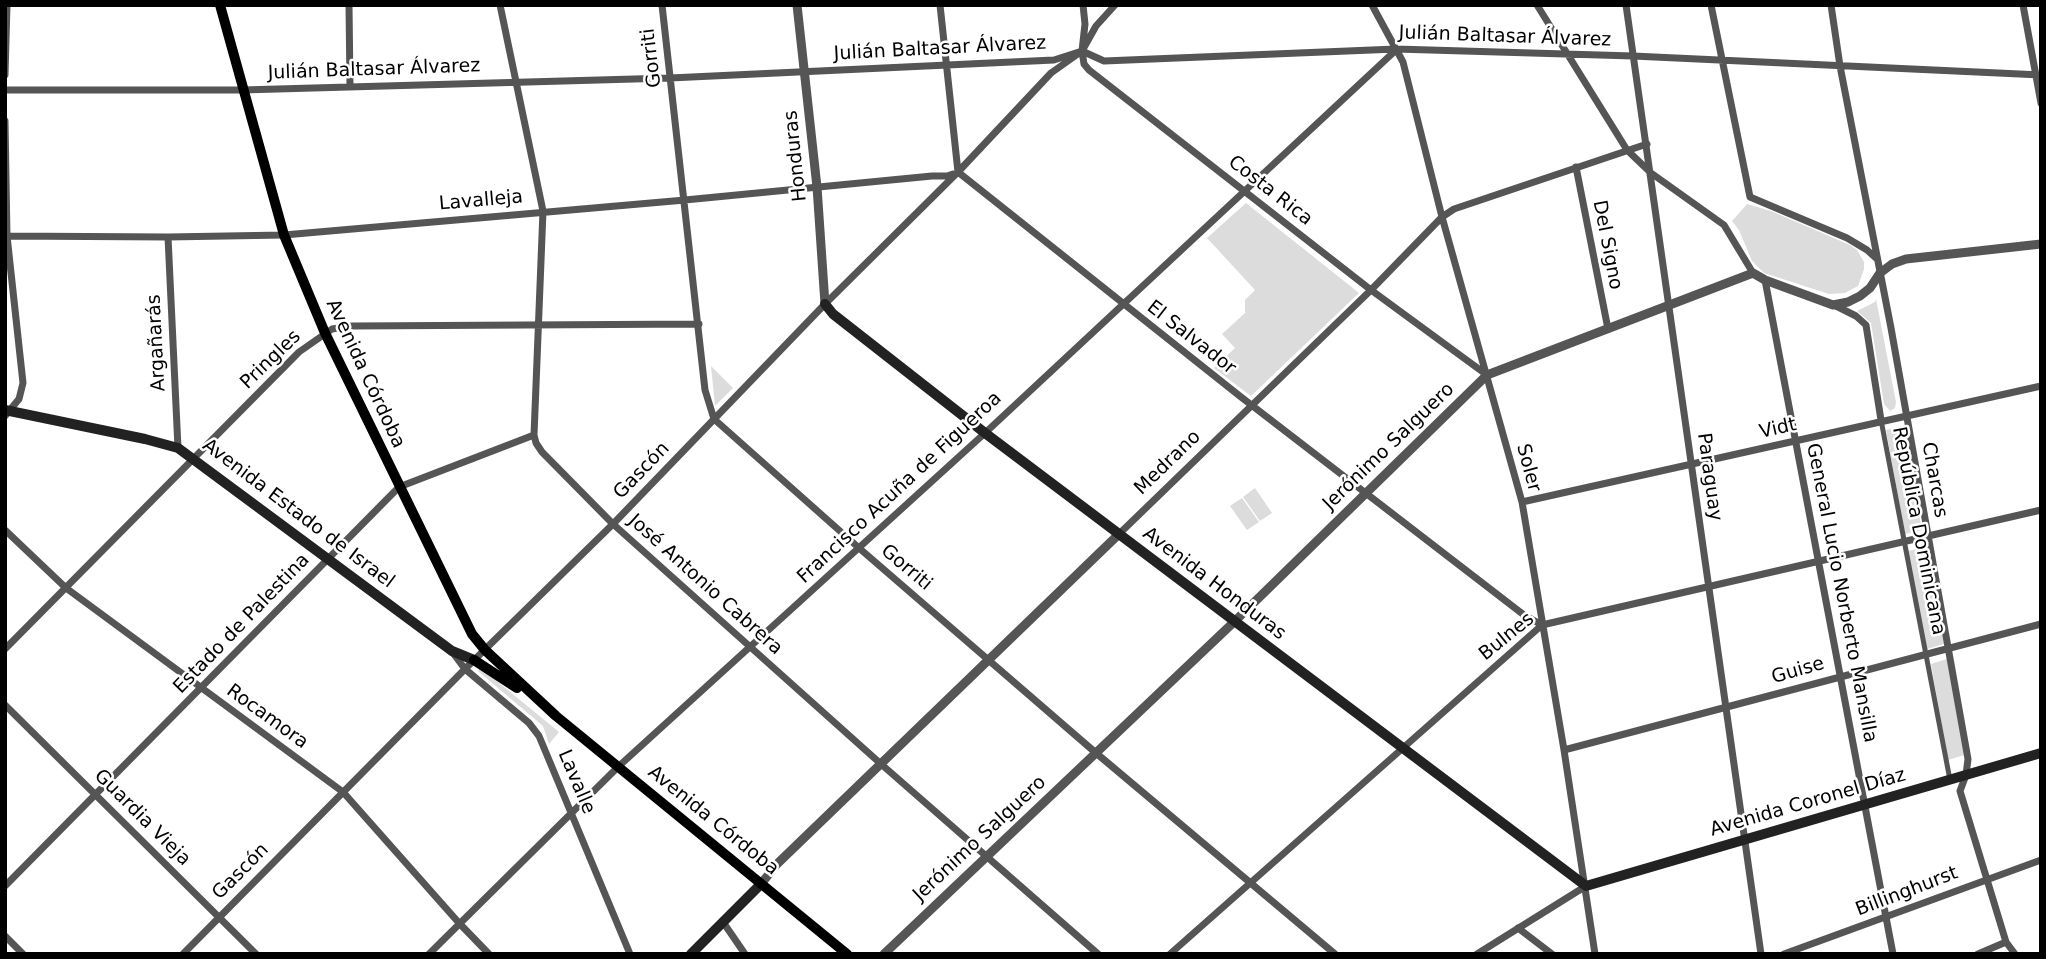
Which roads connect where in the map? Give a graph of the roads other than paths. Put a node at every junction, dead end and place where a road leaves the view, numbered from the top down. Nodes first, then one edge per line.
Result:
1 (7, 5) edge
2 (220, 5) edge
3 (349, 5) edge
4 (500, 5) edge
5 (662, 5) edge
6 (797, 5) edge
7 (940, 5) edge
8 (1083, 5) edge
9 (1115, 5) edge
10 (1372, 5) edge
11 (1537, 5) edge
12 (1626, 5) edge
13 (1711, 5) edge
14 (1831, 5) edge
15 (2023, 5) edge
16 (1396, 49) junction
17 (1082, 51) junction
18 (1569, 55) junction
19 (1633, 56) junction
20 (1722, 62) junction
21 (946, 64) junction
22 (1840, 66) junction
23 (805, 71) junction
24 (5, 75) edge
25 (2038, 75) edge
26 (670, 78) junction
27 (517, 81) junction
28 (350, 86) junction
29 (5, 90) edge
30 (242, 90) junction
31 (2041, 103) edge
32 (5, 121) edge
33 (1647, 144) junction
34 (1627, 150) junction
35 (1576, 167) junction
36 (958, 172) junction
37 (1651, 173) junction
38 (817, 187) junction
39 (1244, 191) junction
40 (685, 200) junction
41 (543, 211) junction
42 (1442, 217) junction
43 (284, 235) junction
44 (6, 236) edge
45 (167, 237) junction
46 (2041, 244) edge
47 (1877, 260) junction
48 (1752, 273) junction
49 (1880, 273) junction
50 (1765, 280) junction
51 (1371, 290) junction
52 (825, 304) junction
53 (1122, 304) junction
54 (1833, 304) junction
55 (1669, 306) junction
56 (699, 324) junction
57 (540, 325) junction
58 (1608, 329) junction
59 (326, 333) junction
60 (1487, 375) junction
61 (2041, 386) edge
62 (1252, 406) junction
63 (7, 413) edge
64 (1906, 415) junction
65 (714, 419) junction
66 (1881, 420) junction
67 (985, 433) junction
68 (534, 435) junction
69 (1796, 440) junction
70 (178, 448) junction
71 (195, 458) junction
72 (1691, 465) junction
73 (399, 487) junction
74 (1367, 493) junction
75 (1521, 502) junction
76 (2041, 510) edge
77 (613, 523) junction
78 (5, 530) edge
79 (1119, 534) junction
80 (1928, 538) junction
81 (1903, 544) junction
82 (859, 548) junction
83 (327, 558) junction
84 (1818, 562) junction
85 (66, 588) junction
86 (1709, 588) junction
87 (1235, 621) junction
88 (2041, 624) edge
89 (1542, 625) junction
90 (751, 647) junction
91 (1949, 648) junction
92 (5, 649) edge
93 (485, 650) junction
94 (452, 651) junction
95 (1926, 653) junction
96 (989, 659) junction
97 (474, 660) junction
98 (465, 668) junction
99 (1840, 676) junction
100 (201, 688) junction
101 (5, 705) edge
102 (1726, 708) junction
103 (556, 716) junction
104 (1401, 748) junction
105 (1564, 750) junction
106 (1096, 753) junction
107 (2041, 753) edge
108 (881, 764) junction
109 (619, 766) junction
110 (1966, 775) junction
111 (1950, 780) junction
112 (343, 792) junction
113 (95, 794) junction
114 (1865, 805) junction
115 (571, 813) junction
116 (1744, 841) junction
117 (987, 856) junction
118 (2041, 860) edge
119 (1987, 878) junction
120 (1250, 883) junction
121 (761, 884) junction
122 (5, 886) edge
123 (1586, 886) junction
124 (219, 917) junction
125 (1887, 918) junction
126 (723, 922) junction
127 (459, 923) junction
128 (1518, 928) junction
129 (5, 936) edge
130 (2006, 942) junction
131 (23, 954) edge
132 (183, 954) edge
133 (256, 954) edge
134 (429, 954) edge
135 (489, 954) edge
136 (630, 954) edge
137 (691, 954) edge
138 (745, 954) edge
139 (847, 954) edge
140 (884, 954) edge
141 (1098, 954) edge
142 (1170, 954) edge
143 (1335, 954) edge
144 (1477, 954) edge
145 (1552, 954) edge
146 (1595, 954) edge
147 (1761, 954) edge
148 (1784, 954) edge
149 (1893, 954) edge
150 (1979, 954) edge
151 (2015, 954) edge

1 - 24 street
2 - 30 main road, Avenida Córdoba
3 - 28 street
4 - 27 street
5 - 26 street, Gorriti
6 - 23 street, Honduras
7 - 21 street
8 - 17 street
9 - 17 street, Gascón
10 - 16 street, Soler
11 - 18 street
12 - 19 street, Paraguay
13 - 20 street
14 - 22 street, Charcas
15 - 25 street
16 - 17 street, Julián Baltasar Álvarez
16 - 18 street, Julián Baltasar Álvarez
16 - 39 street, Francisco Acuña de Figueroa
16 - 42 street, Soler
17 - 21 street, Julián Baltasar Álvarez
17 - 36 street, Gascón
17 - 39 street, Costa Rica
18 - 19 street, Julián Baltasar Álvarez
18 - 34 street
19 - 20 street, Julián Baltasar Álvarez
19 - 33 street, Paraguay
20 - 22 street, Julián Baltasar Álvarez
20 - 47 street
21 - 23 street, Julián Baltasar Álvarez
21 - 36 street
22 - 25 street, Julián Baltasar Álvarez
22 - 47 street, Charcas
23 - 26 street, Julián Baltasar Álvarez
23 - 38 street, Honduras
25 - 31 street
26 - 27 street, Julián Baltasar Álvarez
26 - 40 street, Gorriti
27 - 28 street, Julián Baltasar Álvarez
27 - 41 street
28 - 30 street, Julián Baltasar Álvarez
29 - 30 street, Julián Baltasar Álvarez
30 - 43 main road, Avenida Córdoba
32 - 44 street
33 - 34 street, Medrano
33 - 37 street, Paraguay
34 - 35 street, Medrano
34 - 37 street
35 - 42 street, Medrano
35 - 58 street, Del Signo
36 - 38 street, Lavalleja
36 - 52 street, Gascón
36 - 53 street, El Salvador
37 - 48 street
37 - 55 street, Paraguay
38 - 40 street, Lavalleja
38 - 52 street, Honduras
39 - 51 street, Costa Rica
39 - 53 street, Francisco Acuña de Figueroa
40 - 41 street, Lavalleja
40 - 56 street, Gorriti
41 - 43 street, Lavalleja
41 - 57 street
42 - 51 street, Medrano
42 - 60 street, Soler
43 - 45 street, Lavalleja
43 - 59 main road, Avenida Córdoba
44 - 45 street, Lavalleja
44 - 63 street
45 - 70 street, Argañarás
46 - 49 street
47 - 49 street, Charcas
48 - 50 street
48 - 55 street, Jerónimo Salguero
49 - 54 street
49 - 64 street, Charcas
50 - 54 street
50 - 69 street, General Lucio Norberto Mansilla
51 - 60 street, Costa Rica
51 - 62 street, Medrano
52 - 65 street, Gascón
52 - 67 main road, Avenida Honduras
53 - 62 street, El Salvador
53 - 67 street, Francisco Acuña de Figueroa
54 - 66 street, República Dominicana
55 - 58 street, Jerónimo Salguero
55 - 72 street, Paraguay
56 - 57 street, Pringles
56 - 65 street, Gorriti
57 - 59 street, Pringles
57 - 68 street
58 - 60 street, Jerónimo Salguero
59 - 71 street, Pringles
59 - 73 main road, Avenida Córdoba
60 - 74 street, Jerónimo Salguero
60 - 75 street, Soler
61 - 64 street, Vidt
62 - 74 street, El Salvador
62 - 79 street, Medrano
63 - 70 main road, Avenida Estado de Israel
64 - 66 street, Vidt
64 - 80 street, Charcas
65 - 77 street, Gascón
65 - 82 street, Gorriti
66 - 69 street, Vidt
66 - 81 street, República Dominicana
67 - 79 main road, Avenida Honduras
67 - 82 street, Francisco Acuña de Figueroa
68 - 73 street, Estado de Palestina
68 - 77 street, José Antonio Cabrera
69 - 72 street, Vidt
69 - 84 street, General Lucio Norberto Mansilla
70 - 71 main road, Avenida Estado de Israel
71 - 83 main road, Avenida Estado de Israel
71 - 85 street, Pringles
72 - 75 street, Vidt
72 - 86 street, Paraguay
73 - 83 street, Estado de Palestina
73 - 93 main road, Avenida Córdoba
74 - 87 street, Jerónimo Salguero
74 - 89 street, El Salvador
75 - 89 street, Soler
76 - 80 street, Bulnes
77 - 90 street, José Antonio Cabrera
77 - 93 street, Gascón
78 - 85 street, Rocamora
79 - 87 main road, Avenida Honduras
79 - 96 street, Medrano
80 - 81 street, Bulnes
80 - 91 street, Charcas
81 - 84 street, Bulnes
81 - 95 street, República Dominicana
82 - 90 street, Francisco Acuña de Figueroa
82 - 96 street, Gorriti
83 - 94 main road, Avenida Estado de Israel
83 - 100 street, Estado de Palestina
84 - 86 street, Bulnes
84 - 99 street, General Lucio Norberto Mansilla
85 - 92 street, Pringles
85 - 100 street, Rocamora
86 - 89 street, Bulnes
86 - 102 street, Paraguay
87 - 104 main road, Avenida Honduras
87 - 106 street, Jerónimo Salguero
88 - 91 street, Guise
89 - 104 street, Bulnes
89 - 105 street, Soler
90 - 108 street, José Antonio Cabrera
90 - 109 street, Francisco Acuña de Figueroa
91 - 95 street, Guise
91 - 110 street, Charcas
93 - 97 street, Gascón
93 - 103 main road, Avenida Córdoba
94 - 97 main road, Avenida Estado de Israel
94 - 98 street, Lavalle
95 - 99 street, Guise
95 - 111 street, República Dominicana
96 - 106 street, Gorriti
96 - 108 street, Medrano
97 - 98 street, Gascón
97 - 103 main road, Avenida Córdoba
98 - 112 street, Gascón
98 - 115 street, Lavalle
99 - 102 street, Guise
99 - 114 street, General Lucio Norberto Mansilla
100 - 112 street, Rocamora
100 - 113 street, Estado de Palestina
101 - 113 street, Guardia Vieja
102 - 105 street, Guise
102 - 116 street, Paraguay
103 - 109 main road, Avenida Córdoba
104 - 120 street, Bulnes
104 - 123 main road, Avenida Honduras
105 - 123 street, Soler
106 - 117 street, Jerónimo Salguero
106 - 120 street, Gorriti
107 - 110 main road, Avenida Coronel Díaz
108 - 117 street, José Antonio Cabrera
108 - 121 street, Medrano
109 - 115 street, Francisco Acuña de Figueroa
109 - 121 main road, Avenida Córdoba
110 - 111 main road, Avenida Coronel Díaz
110 - 119 street, Charcas
111 - 114 main road, Avenida Coronel Díaz
112 - 124 street, Gascón
112 - 127 street, Rocamora
113 - 122 street, Estado de Palestina
113 - 124 street, Guardia Vieja
114 - 116 main road, Avenida Coronel Díaz
114 - 125 street, General Lucio Norberto Mansilla
115 - 127 street, Francisco Acuña de Figueroa
115 - 136 street, Lavalle
116 - 123 main road, Avenida Coronel Díaz
116 - 147 street, Paraguay
117 - 140 street, Jerónimo Salguero
117 - 141 street, José Antonio Cabrera
118 - 119 street, Billinghurst
119 - 125 street, Billinghurst
119 - 130 street, Charcas
120 - 142 street, Bulnes
120 - 143 street, Gorriti
121 - 126 main road
121 - 139 main road, Avenida Córdoba
123 - 128 street
123 - 146 street, Soler
124 - 132 street, Gascón
124 - 133 street, Guardia Vieja
125 - 148 street, Billinghurst
125 - 149 street, General Lucio Norberto Mansilla
126 - 137 main road
126 - 138 street
127 - 134 street, Francisco Acuña de Figueroa
127 - 135 street, Rocamora
128 - 144 street
128 - 145 street
129 - 131 street
130 - 150 street
130 - 151 street, Charcas

